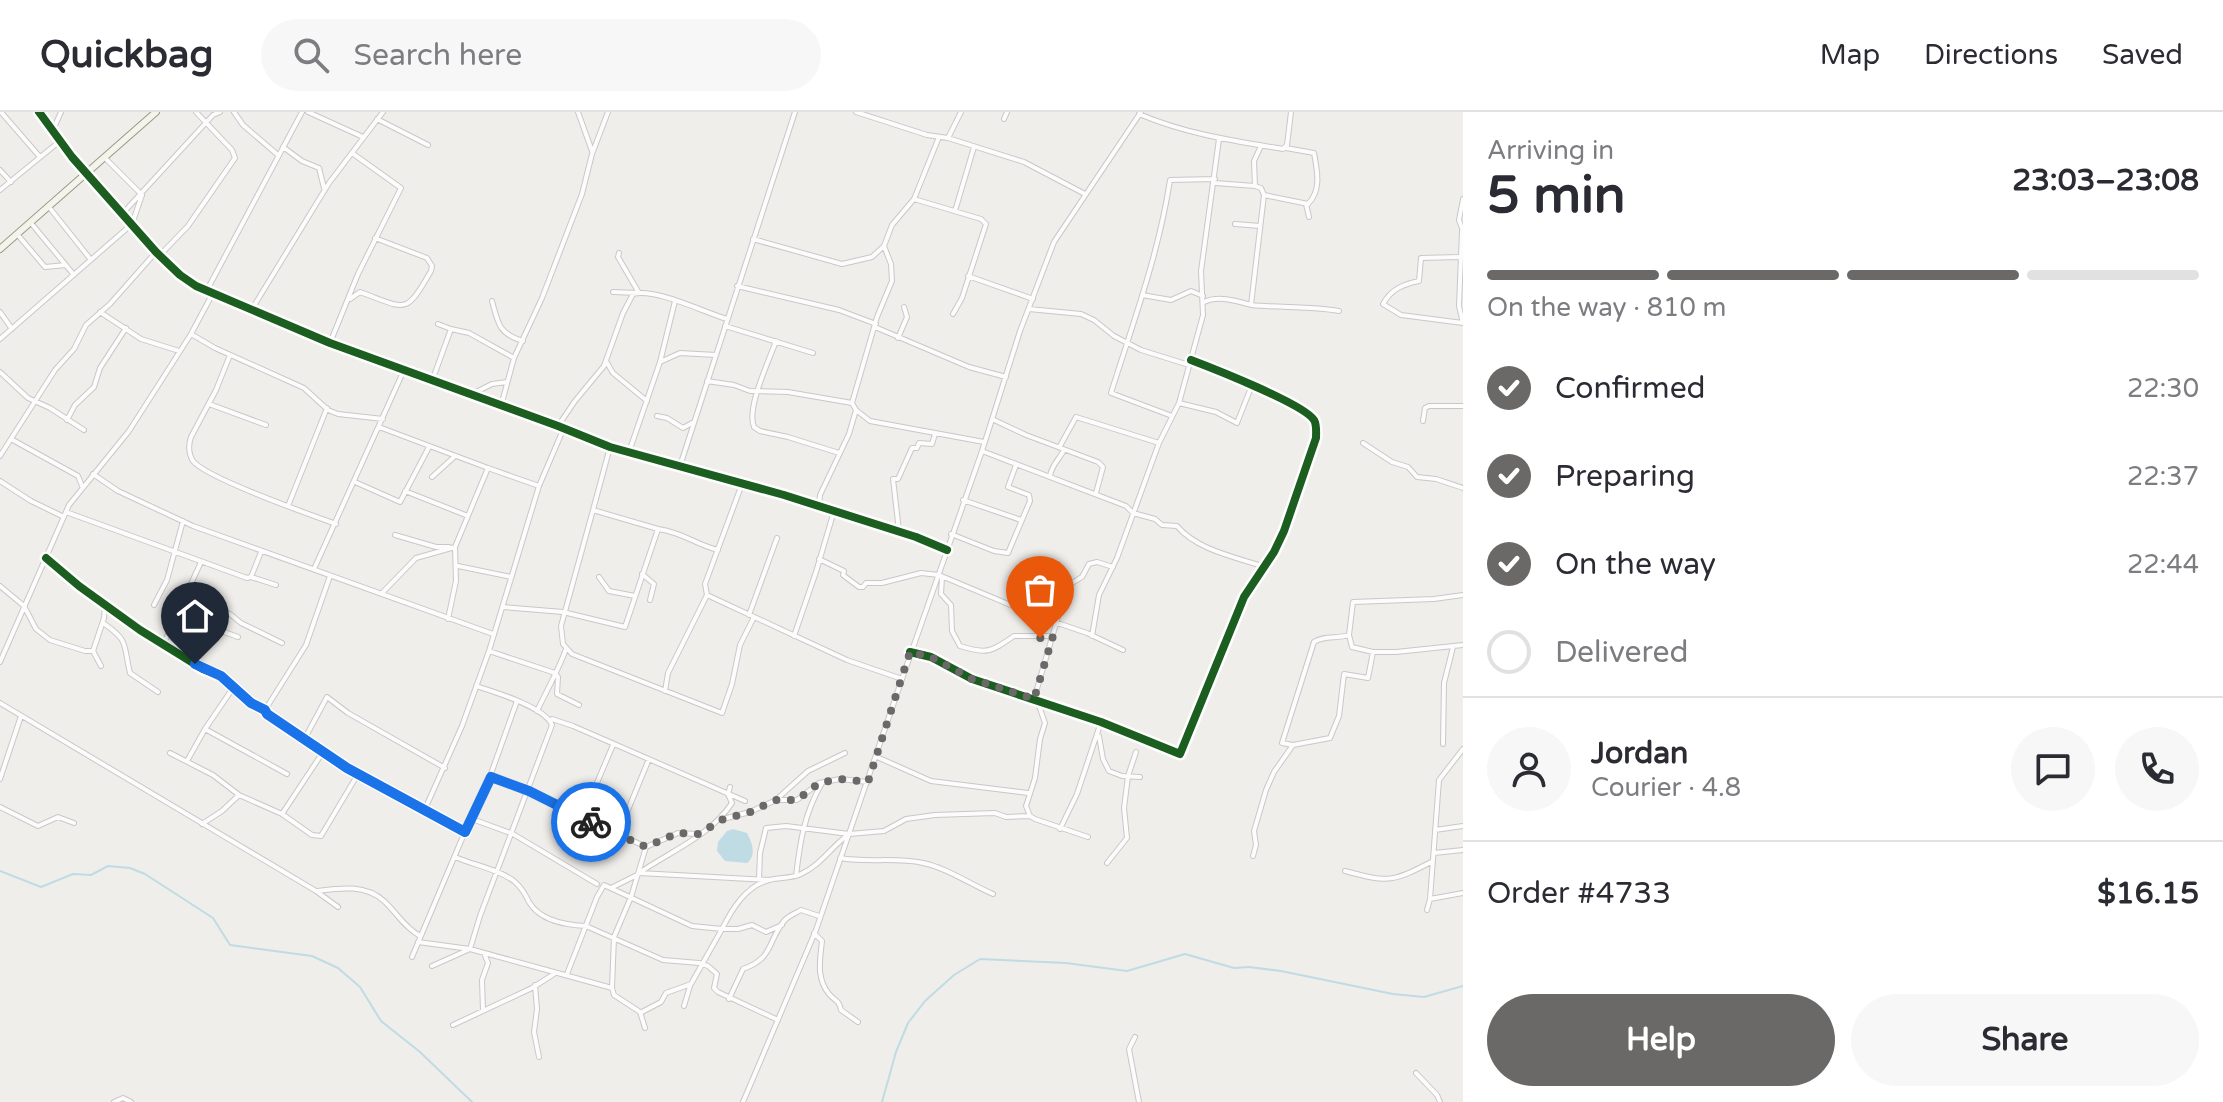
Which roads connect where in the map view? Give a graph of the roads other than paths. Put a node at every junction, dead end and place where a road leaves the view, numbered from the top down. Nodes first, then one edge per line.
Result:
1 (1, 112) edge
2 (51, 112) edge
3 (61, 112) edge
4 (156, 112) edge
5 (196, 112) edge
6 (220, 112) edge
7 (234, 112) edge
8 (305, 112) edge
9 (383, 112) edge
10 (578, 112) edge
11 (608, 112) edge
12 (795, 112) edge
13 (856, 112) edge
14 (961, 112) edge
15 (1007, 112) edge
16 (1291, 112) edge
17 (40, 113) edge
18 (1140, 113) edge
19 (377, 119) junction
20 (1004, 119) dead end
21 (207, 123) junction
22 (53, 130) junction
23 (363, 137) junction
24 (939, 137) junction
25 (948, 138) junction
26 (1219, 139) junction
27 (60, 141) junction
28 (428, 145) dead end
29 (1261, 146) junction
30 (283, 147) junction
31 (974, 147) junction
32 (1286, 148) junction
33 (352, 153) junction
34 (592, 154) junction
35 (278, 155) junction
36 (40, 157) junction
37 (104, 157) junction
38 (0, 170) edge
39 (86, 172) junction
40 (1214, 181) junction
41 (11, 182) junction
42 (1255, 186) junction
43 (0, 190) edge
44 (325, 190) junction
45 (1085, 194) junction
46 (142, 195) junction
47 (1264, 195) junction
48 (914, 199) junction
49 (1463, 199) edge
50 (1306, 204) junction
51 (49, 207) junction
52 (955, 211) junction
53 (123, 213) junction
54 (1309, 217) dead end
55 (31, 223) junction
56 (132, 224) junction
57 (1235, 224) dead end
58 (1260, 226) junction
59 (1462, 231) edge
60 (17, 234) junction
61 (375, 238) junction
62 (753, 239) junction
63 (884, 246) junction
64 (0, 249) edge
65 (619, 253) dead end
66 (158, 254) junction
67 (1461, 255) edge
68 (91, 260) junction
69 (66, 265) junction
70 (74, 275) junction
71 (968, 276) junction
72 (737, 286) junction
73 (207, 290) junction
74 (613, 292) dead end
75 (213, 293) junction
76 (639, 293) junction
77 (1142, 295) junction
78 (1033, 299) junction
79 (1203, 299) junction
80 (348, 300) junction
81 (492, 301) dead end
82 (675, 301) junction
83 (1251, 305) junction
84 (904, 307) dead end
85 (252, 309) junction
86 (1029, 309) junction
87 (1339, 311) dead end
88 (0, 312) edge
89 (100, 312) junction
90 (953, 314) dead end
91 (727, 319) junction
92 (1463, 323) edge
93 (438, 324) dead end
94 (875, 325) junction
95 (725, 326) junction
96 (126, 328) junction
97 (12, 329) junction
98 (451, 329) junction
99 (191, 334) junction
100 (898, 338) junction
101 (0, 339) edge
102 (523, 341) junction
103 (776, 341) junction
104 (1127, 342) junction
105 (330, 343) junction
106 (179, 351) junction
107 (813, 353) dead end
108 (230, 355) junction
109 (716, 355) junction
110 (514, 358) junction
111 (606, 361) junction
112 (660, 362) junction
113 (1190, 362) junction
114 (404, 370) junction
115 (0, 372) edge
116 (1006, 377) junction
117 (6, 379) junction
118 (432, 381) junction
119 (707, 381) junction
120 (507, 382) junction
121 (0, 384) edge
122 (1252, 385) junction
123 (758, 391) junction
124 (470, 395) junction
125 (647, 401) junction
126 (34, 402) junction
127 (852, 403) junction
128 (1179, 403) junction
129 (209, 404) junction
130 (500, 406) junction
131 (1463, 406) edge
132 (327, 408) junction
133 (856, 410) junction
134 (657, 416) dead end
135 (1172, 416) junction
136 (383, 419) junction
137 (992, 419) junction
138 (67, 420) junction
139 (1423, 421) dead end
140 (694, 422) junction
141 (266, 425) dead end
142 (379, 427) junction
143 (561, 428) junction
144 (84, 430) dead end
145 (935, 434) junction
146 (11, 439) junction
147 (984, 442) junction
148 (1159, 443) junction
149 (1363, 443) dead end
150 (429, 447) junction
151 (610, 447) junction
152 (1062, 448) junction
153 (982, 451) junction
154 (629, 452) junction
155 (839, 453) junction
156 (0, 456) edge
157 (454, 457) junction
158 (1016, 464) junction
159 (680, 466) junction
160 (488, 468) junction
161 (93, 474) junction
162 (1050, 476) junction
163 (432, 477) dead end
164 (0, 481) edge
165 (355, 482) junction
166 (742, 484) junction
167 (82, 486) junction
168 (539, 486) junction
169 (1463, 488) edge
170 (405, 491) junction
171 (1096, 494) junction
172 (963, 500) junction
173 (1136, 503) junction
174 (288, 506) junction
175 (819, 506) junction
176 (1126, 506) junction
177 (593, 510) junction
178 (834, 511) junction
179 (1133, 513) junction
180 (65, 515) junction
181 (468, 516) junction
182 (1021, 520) junction
183 (183, 521) junction
184 (336, 524) junction
185 (658, 529) junction
186 (899, 531) junction
187 (951, 534) junction
188 (395, 535) dead end
189 (777, 538) dead end
190 (455, 547) junction
191 (718, 550) junction
192 (947, 550) junction
193 (175, 551) junction
194 (261, 552) junction
195 (46, 558) junction
196 (819, 559) junction
197 (201, 562) junction
198 (458, 566) junction
199 (1113, 567) junction
200 (1265, 567) junction
201 (314, 569) junction
202 (642, 574) junction
203 (330, 576) junction
204 (940, 576) junction
205 (251, 577) junction
206 (511, 577) junction
207 (599, 577) dead end
208 (276, 585) dead end
209 (0, 586) edge
210 (382, 593) junction
211 (707, 595) junction
212 (1463, 595) edge
213 (186, 596) junction
214 (635, 596) junction
215 (650, 600) dead end
216 (105, 604) junction
217 (154, 605) dead end
218 (24, 606) junction
219 (503, 607) junction
220 (563, 612) junction
221 (177, 615) junction
222 (752, 616) junction
223 (448, 619) junction
224 (103, 623) junction
225 (1058, 624) junction
226 (493, 634) junction
227 (1349, 635) junction
228 (794, 636) junction
229 (1053, 636) junction
230 (1092, 636) junction
231 (238, 637) dead end
232 (164, 643) junction
233 (282, 643) dead end
234 (1463, 645) edge
235 (1453, 647) junction
236 (566, 649) junction
237 (1123, 650) dead end
238 (93, 651) junction
239 (489, 651) junction
240 (910, 652) junction
241 (1373, 652) junction
242 (0, 662) edge
243 (101, 666) dead end
244 (557, 675) junction
245 (902, 679) junction
246 (476, 686) junction
247 (233, 688) junction
248 (665, 691) junction
249 (158, 692) dead end
250 (1036, 699) junction
251 (517, 701) junction
252 (0, 703) edge
253 (579, 705) dead end
254 (265, 710) junction
255 (537, 711) junction
256 (21, 716) junction
257 (549, 718) junction
258 (1101, 722) junction
259 (205, 729) junction
260 (1098, 733) junction
261 (305, 738) junction
262 (1443, 744) dead end
263 (613, 745) junction
264 (1293, 745) junction
265 (1463, 749) edge
266 (323, 752) junction
267 (1136, 752) dead end
268 (170, 753) dead end
269 (845, 753) dead end
270 (876, 756) junction
271 (649, 759) junction
272 (187, 761) junction
273 (445, 768) junction
274 (287, 774) dead end
275 (358, 774) junction
276 (1128, 776) junction
277 (491, 777) junction
278 (1140, 777) dead end
279 (0, 779) edge
280 (868, 782) junction
281 (822, 783) junction
282 (730, 787) dead end
283 (529, 791) junction
284 (1028, 793) junction
285 (728, 794) junction
286 (239, 795) junction
287 (776, 800) junction
288 (745, 801) dead end
289 (0, 807) edge
290 (425, 809) junction
291 (282, 814) junction
292 (1030, 816) junction
293 (582, 818) junction
294 (472, 819) junction
295 (721, 820) junction
296 (74, 823) dead end
297 (202, 824) junction
298 (1463, 826) edge
299 (802, 829) junction
300 (1060, 829) junction
301 (1435, 830) junction
302 (465, 832) junction
303 (513, 834) junction
304 (618, 834) junction
305 (699, 834) junction
306 (849, 834) junction
307 (1088, 837) dead end
308 (646, 847) junction
309 (1463, 850) edge
310 (1434, 853) junction
311 (1253, 856) dead end
312 (455, 857) junction
313 (840, 858) junction
314 (1433, 861) junction
315 (1107, 863) dead end
316 (1345, 871) dead end
317 (497, 873) junction
318 (639, 873) junction
319 (796, 876) junction
320 (759, 879) junction
321 (769, 880) junction
322 (597, 884) dead end
323 (611, 888) junction
324 (316, 891) junction
325 (1463, 893) edge
326 (993, 894) dead end
327 (631, 897) junction
328 (1430, 899) junction
329 (338, 907) dead end
330 (1427, 910) dead end
331 (819, 916) junction
332 (782, 925) junction
333 (586, 926) junction
334 (722, 929) junction
335 (814, 933) junction
336 (614, 937) junction
337 (419, 939) junction
338 (470, 949) junction
339 (484, 953) junction
340 (412, 957) dead end
341 (702, 964) junction
342 (432, 966) dead end
343 (556, 972) junction
344 (567, 974) junction
345 (691, 984) junction
346 (535, 985) junction
347 (612, 988) junction
348 (729, 999) junction
349 (684, 1006) dead end
350 (483, 1011) junction
351 (640, 1012) junction
352 (778, 1020) junction
353 (858, 1022) dead end
354 (453, 1025) dead end
355 (645, 1028) dead end
356 (1135, 1037) dead end
357 (539, 1057) dead end
358 (1416, 1073) dead end
359 (114, 1102) edge
360 (131, 1102) edge
361 (743, 1102) edge
362 (1139, 1102) edge
363 (1440, 1102) edge

1 - 36 street
2 - 17 street
3 - 22 street
4 - 37 street
5 - 21 street
6 - 21 street
7 - 35 street
8 - 23 street
8 - 30 street
9 - 19 street
10 - 34 street
11 - 34 street
12 - 62 street
13 - 24 street
14 - 25 street
15 - 20 street
16 - 32 street
17 - 22 street
18 - 26 street
18 - 45 street
19 - 23 street
19 - 28 street
21 - 46 street
21 - 66 street
22 - 27 street
23 - 33 street
24 - 25 street
24 - 48 street
25 - 31 street
26 - 29 street
26 - 40 street
27 - 36 street
27 - 39 street
29 - 32 street
29 - 42 street
30 - 35 street
30 - 44 street
31 - 45 street
31 - 52 street
32 - 50 street
33 - 44 street
33 - 61 street
34 - 102 street
35 - 73 street
36 - 41 street
37 - 39 street
37 - 46 street
38 - 41 street
39 - 51 street
39 - 53 street
40 - 42 street
40 - 77 street
40 - 79 street
41 - 43 street
42 - 47 street
44 - 85 street
45 - 78 street
46 - 53 street
46 - 56 street
47 - 50 street
47 - 58 street
48 - 52 street
48 - 63 street
49 - 59 street
50 - 54 street
51 - 55 street
51 - 68 street
52 - 71 street
53 - 56 street
55 - 60 street
55 - 69 street
56 - 66 street
56 - 68 street
57 - 58 street
58 - 83 street
59 - 67 street
60 - 64 street
60 - 69 street
61 - 80 street
61 - 80 street
62 - 63 street
62 - 72 street
63 - 94 street
65 - 76 street
66 - 73 street
66 - 89 street
67 - 92 street
67 - 92 street
68 - 70 street
69 - 70 street
70 - 97 street
71 - 78 street
71 - 90 street
72 - 91 street
72 - 94 street
73 - 75 street
74 - 76 street
75 - 85 street
75 - 99 street
76 - 82 street
76 - 111 street
77 - 79 street
77 - 104 street
78 - 86 street
79 - 83 street
79 - 113 street
80 - 105 street
81 - 102 street
82 - 91 street
82 - 112 street
83 - 87 street
84 - 100 street
85 - 105 street
86 - 104 street
86 - 116 street
88 - 97 street
89 - 96 street
89 - 126 street
91 - 95 street
93 - 98 street
94 - 100 street
94 - 127 street
95 - 103 street
95 - 109 street
96 - 106 street
96 - 138 street
97 - 101 street
98 - 110 street
98 - 118 street
99 - 106 street
99 - 108 street
100 - 116 street
102 - 110 street
103 - 107 street
103 - 123 street
104 - 113 street
104 - 135 street
105 - 114 street
106 - 161 street
108 - 129 street
108 - 132 street
109 - 112 street
109 - 119 street
110 - 120 street
111 - 125 street
111 - 143 street
112 - 125 street
113 - 122 street
113 - 128 street
114 - 118 street
114 - 136 street
115 - 117 street
116 - 137 street
117 - 121 street
117 - 126 street
118 - 124 street
119 - 123 street
119 - 140 street
120 - 124 street
120 - 130 street
122 - 128 street
122 - 200 street
123 - 127 street
123 - 155 street
124 - 130 street
125 - 154 street
126 - 138 street
126 - 146 street
127 - 133 street
128 - 135 street
129 - 141 street
129 - 174 street
130 - 143 street
131 - 139 street
132 - 136 street
132 - 174 street
133 - 145 street
133 - 155 street
134 - 140 street
135 - 148 street
136 - 142 street
137 - 147 street
137 - 152 street
138 - 144 street
140 - 159 street
142 - 150 street
142 - 165 street
143 - 151 street
143 - 168 street
145 - 147 street
145 - 186 street
146 - 156 street
146 - 167 street
147 - 153 street
148 - 152 street
148 - 173 street
149 - 169 street
150 - 157 street
150 - 170 street
151 - 154 street
151 - 177 street
152 - 162 street
152 - 171 street
153 - 158 street
153 - 172 street
154 - 159 street
155 - 175 street
157 - 160 street
157 - 163 street
158 - 162 street
158 - 182 street
159 - 166 street
160 - 168 street
160 - 181 street
161 - 167 street
161 - 183 street
162 - 171 street
164 - 180 street
165 - 170 street
165 - 184 street
166 - 175 street
166 - 191 street
167 - 180 street
168 - 206 street
170 - 181 street
171 - 176 street
172 - 182 street
172 - 187 street
173 - 176 street
173 - 179 street
174 - 184 street
175 - 178 street
176 - 179 street
177 - 185 street
177 - 220 street
178 - 186 street
178 - 196 street
179 - 199 street
179 - 200 street
180 - 193 street
180 - 195 street
181 - 190 street
182 - 187 street
183 - 193 street
183 - 194 street
184 - 201 street
185 - 191 street
185 - 202 street
186 - 192 street
187 - 192 street
188 - 190 street
189 - 222 street
190 - 198 street
190 - 210 street
191 - 211 street
192 - 204 street
193 - 197 street
193 - 217 street
194 - 201 street
194 - 205 street
195 - 216 street
195 - 218 street
196 - 204 street
196 - 228 street
197 - 205 street
197 - 213 street
198 - 206 street
198 - 223 street
199 - 225 street
199 - 230 street
200 - 258 street
201 - 203 street
202 - 214 street
202 - 215 street
203 - 210 street
203 - 254 street
204 - 225 street
204 - 229 street
204 - 240 street
205 - 208 street
206 - 219 street
207 - 214 street
209 - 218 street
210 - 223 street
211 - 222 street
211 - 248 street
212 - 227 street
213 - 221 street
213 - 233 street
214 - 220 street
216 - 224 street
216 - 232 street
218 - 238 street
218 - 242 street
219 - 220 street
219 - 226 street
220 - 236 street
221 - 231 street
221 - 232 street
222 - 228 street
222 - 248 street
223 - 226 street
224 - 238 street
224 - 249 street
225 - 229 street
225 - 230 street
226 - 239 street
227 - 241 street
227 - 264 street
228 - 245 street
229 - 250 street
230 - 237 street
232 - 247 street
234 - 235 street
235 - 241 street
235 - 262 street
236 - 244 street
236 - 248 street
238 - 243 street
239 - 244 street
239 - 246 street
240 - 245 street
240 - 250 street
241 - 264 street
244 - 253 street
244 - 255 street
245 - 270 street
246 - 251 street
246 - 273 street
247 - 254 street
247 - 259 street
250 - 258 street
250 - 284 street
251 - 255 street
251 - 277 street
252 - 256 street
254 - 261 street
255 - 257 street
256 - 279 street
256 - 297 street
257 - 263 street
257 - 283 street
258 - 260 street
259 - 272 street
259 - 274 street
260 - 276 street
260 - 300 street
261 - 266 street
261 - 273 street
263 - 271 street
263 - 293 street
264 - 311 street
265 - 301 street
266 - 275 street
266 - 291 street
267 - 276 street
268 - 272 street
269 - 287 street
270 - 280 street
270 - 284 street
271 - 285 street
271 - 304 street
272 - 286 street
273 - 290 street
275 - 290 street
275 - 291 street
276 - 278 street
276 - 315 street
277 - 283 street
277 - 294 street
280 - 281 street
280 - 306 street
281 - 287 street
281 - 299 street
282 - 285 street
283 - 293 street
283 - 303 street
284 - 292 street
285 - 288 street
285 - 295 street
286 - 291 street
286 - 297 street
287 - 295 street
289 - 296 street
290 - 302 street
292 - 300 street
292 - 306 street
293 - 304 street
294 - 302 street
294 - 303 street
295 - 305 street
297 - 324 street
298 - 301 street
299 - 306 street
299 - 319 street
299 - 320 street
300 - 307 street
301 - 310 street
302 - 312 street
303 - 317 street
303 - 322 street
304 - 308 street
305 - 308 street
305 - 318 street
306 - 313 street
306 - 319 street
308 - 318 street
309 - 310 street
310 - 314 street
312 - 317 street
312 - 337 street
313 - 326 street
313 - 331 street
314 - 316 street
314 - 328 street
317 - 333 street
317 - 338 street
318 - 320 street
318 - 323 street
318 - 327 street
319 - 321 street
320 - 321 street
321 - 334 street
323 - 327 street
323 - 333 street
324 - 329 street
324 - 337 street
325 - 328 street
327 - 334 street
327 - 336 street
328 - 330 street
331 - 332 street
331 - 335 street
332 - 334 street
332 - 348 street
333 - 336 street
333 - 344 street
334 - 341 street
335 - 352 street
335 - 353 street
336 - 341 street
336 - 347 street
337 - 338 street
337 - 340 street
338 - 339 street
338 - 342 street
339 - 343 street
339 - 350 street
341 - 345 street
341 - 348 street
343 - 344 street
343 - 346 street
344 - 347 street
345 - 349 street
345 - 351 street
346 - 350 street
346 - 357 street
347 - 351 street
348 - 352 street
350 - 354 street
351 - 355 street
352 - 361 street
356 - 362 street
358 - 363 street
359 - 360 street

